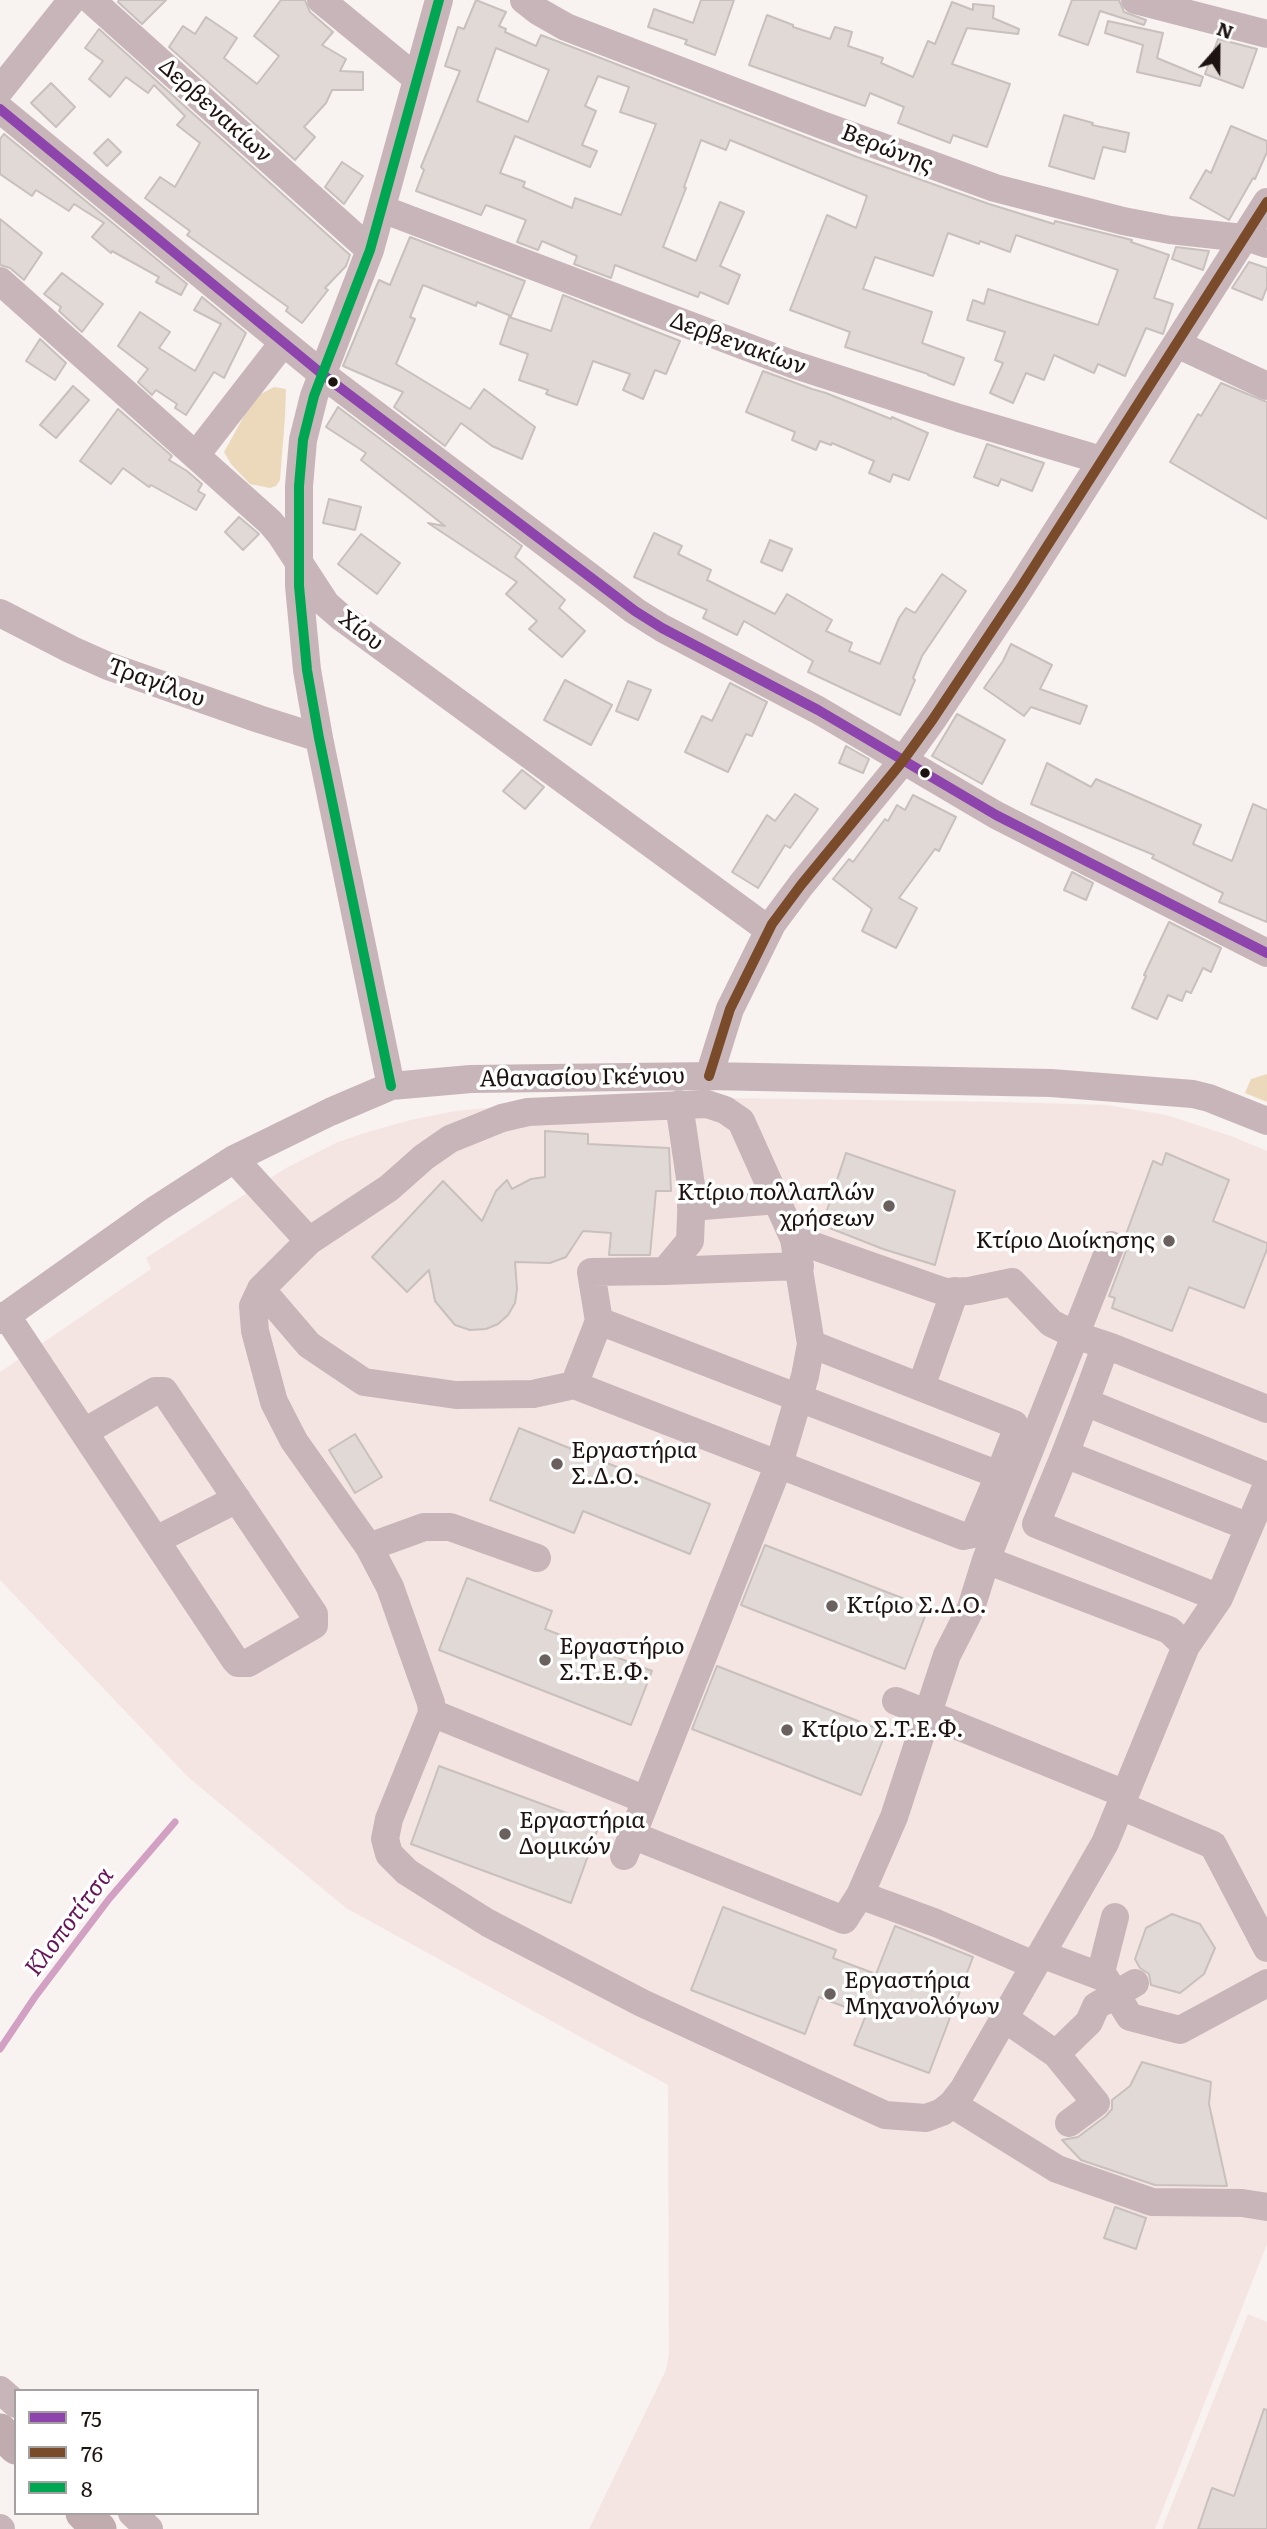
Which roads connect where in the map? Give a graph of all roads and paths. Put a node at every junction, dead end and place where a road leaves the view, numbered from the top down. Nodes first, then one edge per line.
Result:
1 (72, 0) edge
2 (91, 0) edge
3 (320, 0) edge
4 (439, 0) edge
5 (524, 0) edge
6 (1135, 0) edge
7 (556, 10) edge
8 (1267, 34) edge
9 (416, 78) junction
10 (0, 90) edge
11 (0, 109) edge
12 (1267, 202) edge
13 (382, 209) junction
14 (1256, 242) edge
15 (370, 250) junction
16 (0, 281) edge
17 (284, 342) junction
18 (1177, 344) junction
19 (322, 374) junction
20 (1267, 386) edge
21 (196, 455) junction
22 (1101, 460) junction
23 (298, 561) junction
24 (0, 613) edge
25 (319, 738) junction
26 (902, 762) junction
27 (769, 930) junction
28 (1267, 953) edge
29 (709, 1076) junction
30 (391, 1086) junction
31 (679, 1104) junction
32 (1267, 1121) edge
33 (234, 1158) junction
34 (778, 1200) junction
35 (691, 1207) junction
36 (309, 1241) junction
37 (1111, 1245) dead end
38 (797, 1252) junction
39 (665, 1272) junction
40 (261, 1290) junction
41 (955, 1291) junction
42 (3, 1318) edge
43 (599, 1321) junction
44 (1075, 1335) junction
45 (811, 1344) junction
46 (1111, 1347) junction
47 (575, 1385) junction
48 (921, 1387) junction
49 (799, 1398) junction
50 (1086, 1402) junction
51 (1267, 1409) edge
52 (84, 1432) junction
53 (1065, 1454) junction
54 (779, 1464) junction
55 (999, 1475) junction
56 (1267, 1476) edge
57 (237, 1499) junction
58 (997, 1506) junction
59 (1260, 1507) edge
60 (1036, 1524) junction
61 (156, 1540) junction
62 (369, 1547) junction
63 (537, 1558) dead end
64 (986, 1560) junction
65 (1219, 1598) junction
66 (1186, 1646) junction
67 (896, 1701) dead end
68 (432, 1713) junction
69 (928, 1714) junction
70 (646, 1800) junction
71 (1123, 1800) junction
72 (860, 1895) junction
73 (1115, 1917) dead end
74 (1267, 1948) edge
75 (1037, 1959) junction
76 (1267, 1983) edge
77 (1117, 1984) junction
78 (1004, 2018) junction
79 (1056, 2054) junction
80 (952, 2104) junction
81 (1069, 2123) dead end
82 (1267, 2207) edge
83 (0, 2390) edge
84 (14, 2402) edge
85 (0, 2431) edge
86 (14, 2445) edge
87 (85, 2515) edge
88 (134, 2515) edge
89 (99, 2529) edge
90 (149, 2529) edge

1 - 10 street
2 - 15 street, Δερβενακίων
3 - 9 street
4 - 9 street
5 - 7 street, Βερώνης
6 - 8 street
7 - 14 street, Βερώνης
9 - 13 street
11 - 17 street
12 - 14 street
13 - 15 street
13 - 22 street, Δερβενακίων
14 - 18 street
15 - 19 street
16 - 21 street, Χίου
17 - 19 street
17 - 21 street
18 - 20 street
18 - 22 street
19 - 23 street
19 - 26 street
21 - 23 street, Χίου
22 - 26 street
23 - 25 street
23 - 27 street, Χίου
24 - 25 street, Τραγίλου
25 - 30 street
26 - 27 street
26 - 28 street
27 - 29 street
29 - 30 street, Αθανασίου Γκένιου
29 - 32 street, Αθανασίου Γκένιου
30 - 33 street, Αθανασίου Γκένιου
31 - 34 street
31 - 35 street
31 - 36 street
33 - 36 street
33 - 42 street, Αθανασίου Γκένιου
34 - 35 street
34 - 38 street
35 - 39 street
36 - 40 street
37 - 44 street
38 - 39 street
38 - 41 street
38 - 45 street
39 - 43 street
40 - 47 street
40 - 62 street
41 - 44 street
41 - 48 street
42 - 52 street
43 - 47 street
43 - 49 street
44 - 46 street
44 - 58 street
45 - 48 street
45 - 49 street
46 - 50 street
46 - 51 street
47 - 54 street
48 - 55 street
49 - 54 street
49 - 55 street
50 - 53 street
50 - 56 street
52 - 57 street
52 - 61 street
53 - 59 street
53 - 60 street
54 - 58 street
54 - 70 street
55 - 58 street
57 - 61 street
57 - 61 street
58 - 60 street
58 - 64 street
59 - 65 street
60 - 65 street
62 - 63 street
62 - 68 street
64 - 66 street
64 - 69 street
65 - 66 street
66 - 71 street
67 - 69 street
68 - 70 street
68 - 80 street
69 - 71 street
69 - 72 street
70 - 72 street
71 - 74 street
71 - 75 street
72 - 75 street
73 - 77 street
75 - 77 street
75 - 78 street
76 - 77 street
77 - 79 street
78 - 79 street
78 - 80 street
79 - 81 street
80 - 82 street
83 - 84 street
85 - 86 main road
87 - 89 main road
88 - 90 street

